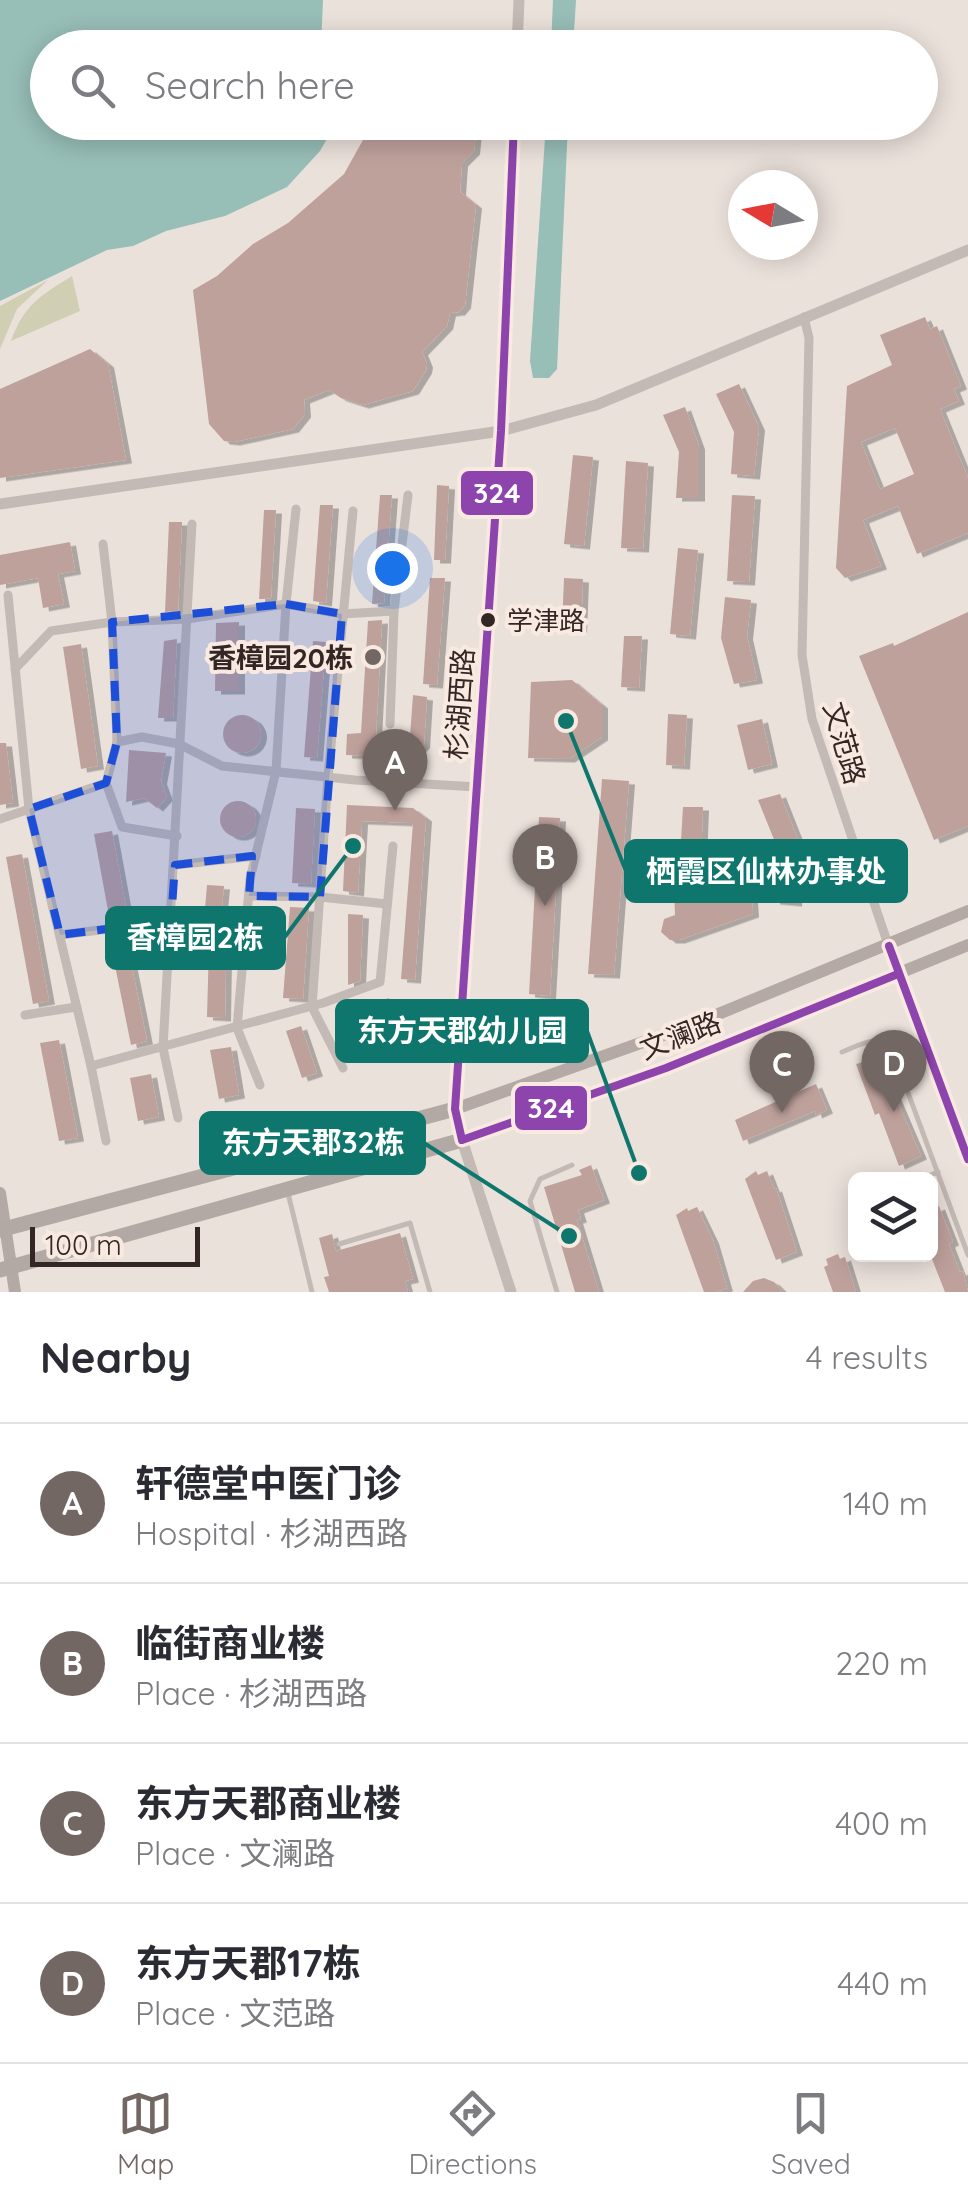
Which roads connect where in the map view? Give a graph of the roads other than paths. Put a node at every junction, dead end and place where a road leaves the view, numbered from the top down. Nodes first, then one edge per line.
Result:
1 (520, 0) edge
2 (519, 30) edge
3 (513, 140) edge
4 (968, 250) edge
5 (804, 317) junction
6 (502, 431) junction
7 (408, 495) dead end
8 (0, 504) edge
9 (296, 509) dead end
10 (352, 512) dead end
11 (192, 524) dead end
12 (102, 544) dead end
13 (8, 595) dead end
14 (286, 604) junction
15 (394, 611) junction
16 (342, 614) junction
17 (187, 620) junction
18 (112, 622) junction
19 (15, 668) junction
20 (390, 724) dead end
21 (117, 742) junction
22 (180, 744) junction
23 (276, 772) junction
24 (328, 777) junction
25 (106, 783) junction
26 (478, 787) junction
27 (29, 809) junction
28 (0, 819) edge
29 (177, 836) junction
30 (393, 846) dead end
31 (256, 856) junction
32 (175, 865) junction
33 (248, 896) junction
34 (320, 897) junction
35 (387, 904) junction
36 (968, 911) edge
37 (171, 921) junction
38 (60, 935) junction
39 (888, 945) junction
40 (968, 945) edge
41 (898, 974) junction
42 (312, 1006) junction
43 (76, 1007) junction
44 (25, 1015) dead end
45 (237, 1028) junction
46 (164, 1048) junction
47 (842, 1052) dead end
48 (91, 1066) junction
49 (343, 1068) dead end
50 (260, 1085) dead end
51 (455, 1109) junction
52 (178, 1118) dead end
53 (964, 1137) edge
54 (462, 1140) junction
55 (106, 1141) dead end
56 (968, 1159) edge
57 (572, 1165) dead end
58 (938, 1172) joint
59 (287, 1189) junction
60 (0, 1194) edge
61 (3, 1229) edge
62 (339, 1244) dead end
63 (968, 1255) edge
64 (5, 1268) edge
65 (15, 1292) edge
66 (312, 1292) edge
67 (430, 1292) edge
68 (511, 1292) edge
69 (557, 1292) edge

1 - 2 street
3 - 6 street, 杉湖西路
4 - 5 street
5 - 6 street
5 - 39 street, 文范路
6 - 8 street
6 - 26 street, 杉湖西路
7 - 15 street
9 - 14 street
10 - 16 street
11 - 17 street
12 - 18 street
13 - 19 street
14 - 16 street
14 - 17 street
14 - 23 street
15 - 16 street
15 - 20 street
16 - 24 street
17 - 18 street
17 - 22 street
18 - 19 street
18 - 21 street
19 - 27 street
21 - 22 street
21 - 25 street
22 - 23 street
22 - 29 street
23 - 24 street
23 - 31 street
24 - 26 street
24 - 34 street
25 - 27 street
25 - 29 street
26 - 51 street, 杉湖西路
27 - 28 street
27 - 38 street
29 - 32 street
30 - 35 street
31 - 32 street
31 - 33 street
32 - 37 street
33 - 34 street
33 - 45 street
34 - 35 street
34 - 42 street
35 - 42 street
36 - 39 main road, 文澜路
37 - 38 street
37 - 46 street
38 - 43 street
39 - 41 street, 文范路
39 - 51 main road, 文澜路
40 - 41 main road, 文澜路
41 - 53 street, 文范路
41 - 54 main road, 文澜路
42 - 45 street
42 - 49 street
43 - 44 street
43 - 48 street
45 - 46 street
45 - 50 street
46 - 48 street
46 - 52 street
47 - 58 lane
48 - 55 street
51 - 54 street, 杉湖西路
51 - 61 main road, 文澜路
53 - 56 street, 文范路
54 - 59 main road, 文澜路
54 - 68 street, 杉湖西路
57 - 69 lane
58 - 63 lane
59 - 64 main road, 文澜路
59 - 66 lane
60 - 61 main road
61 - 64 main road
62 - 67 lane
64 - 65 main road

